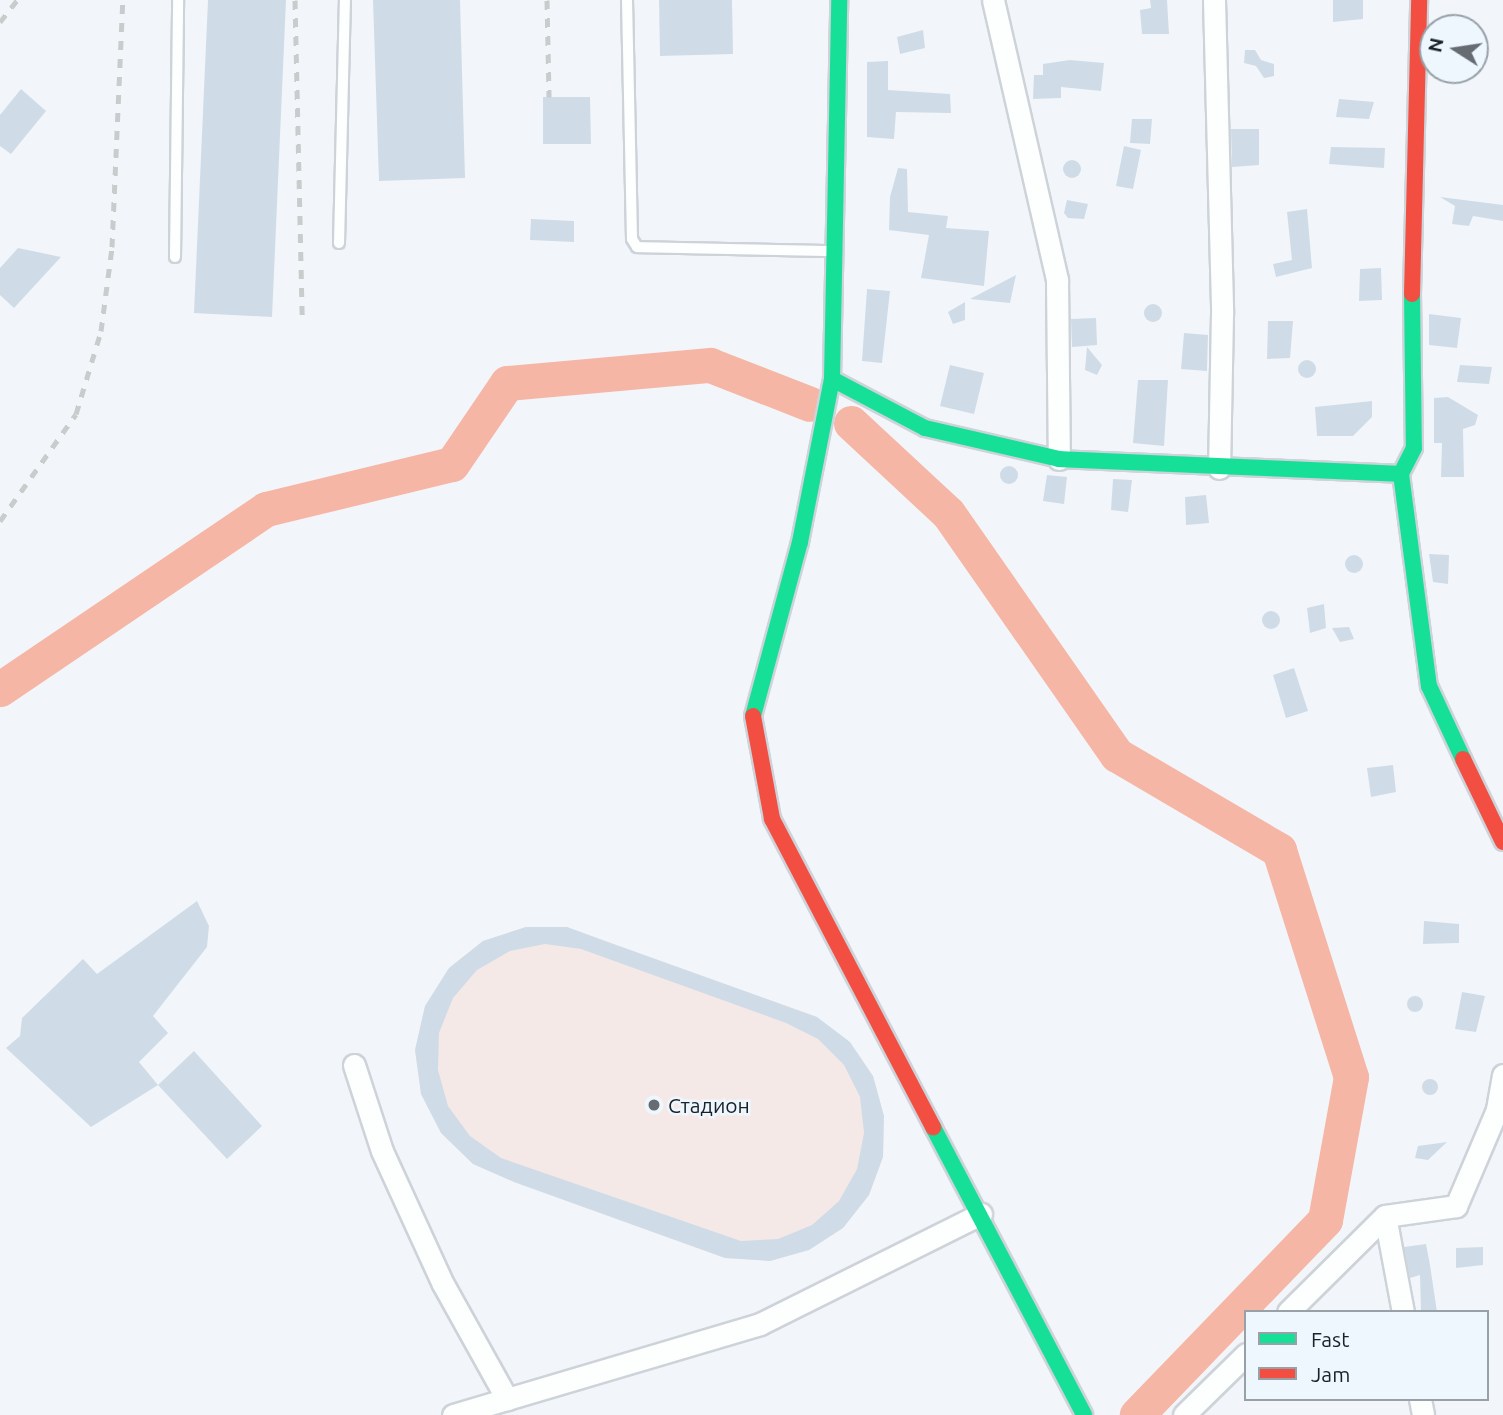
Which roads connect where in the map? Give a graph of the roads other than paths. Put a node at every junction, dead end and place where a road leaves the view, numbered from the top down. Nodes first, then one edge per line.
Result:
1 (178, 0) edge
2 (345, 0) edge
3 (627, 0) edge
4 (839, 0) edge
5 (993, 0) edge
6 (1214, 0) edge
7 (1419, 0) edge
8 (339, 243) dead end
9 (834, 251) junction
10 (175, 257) dead end
11 (832, 379) junction
12 (1059, 459) junction
13 (1219, 468) junction
14 (1401, 474) junction
15 (1503, 842) edge
16 (354, 1065) dead end
17 (1503, 1075) edge
18 (1500, 1112) edge
19 (981, 1214) junction
20 (1385, 1216) junction
21 (1290, 1310) edge
22 (1403, 1310) edge
23 (1244, 1356) edge
24 (507, 1399) junction
25 (453, 1415) edge
26 (1084, 1415) edge
27 (1184, 1415) edge

1 - 10 lane
2 - 8 lane
3 - 9 lane
4 - 9 street
5 - 12 street
6 - 13 street
7 - 14 street
9 - 11 street
11 - 12 street
11 - 19 street
12 - 13 street
13 - 14 street
14 - 15 street
16 - 24 street
17 - 18 street
18 - 20 street
19 - 24 street
19 - 26 street
20 - 21 street
20 - 22 street
23 - 27 street
24 - 25 street

